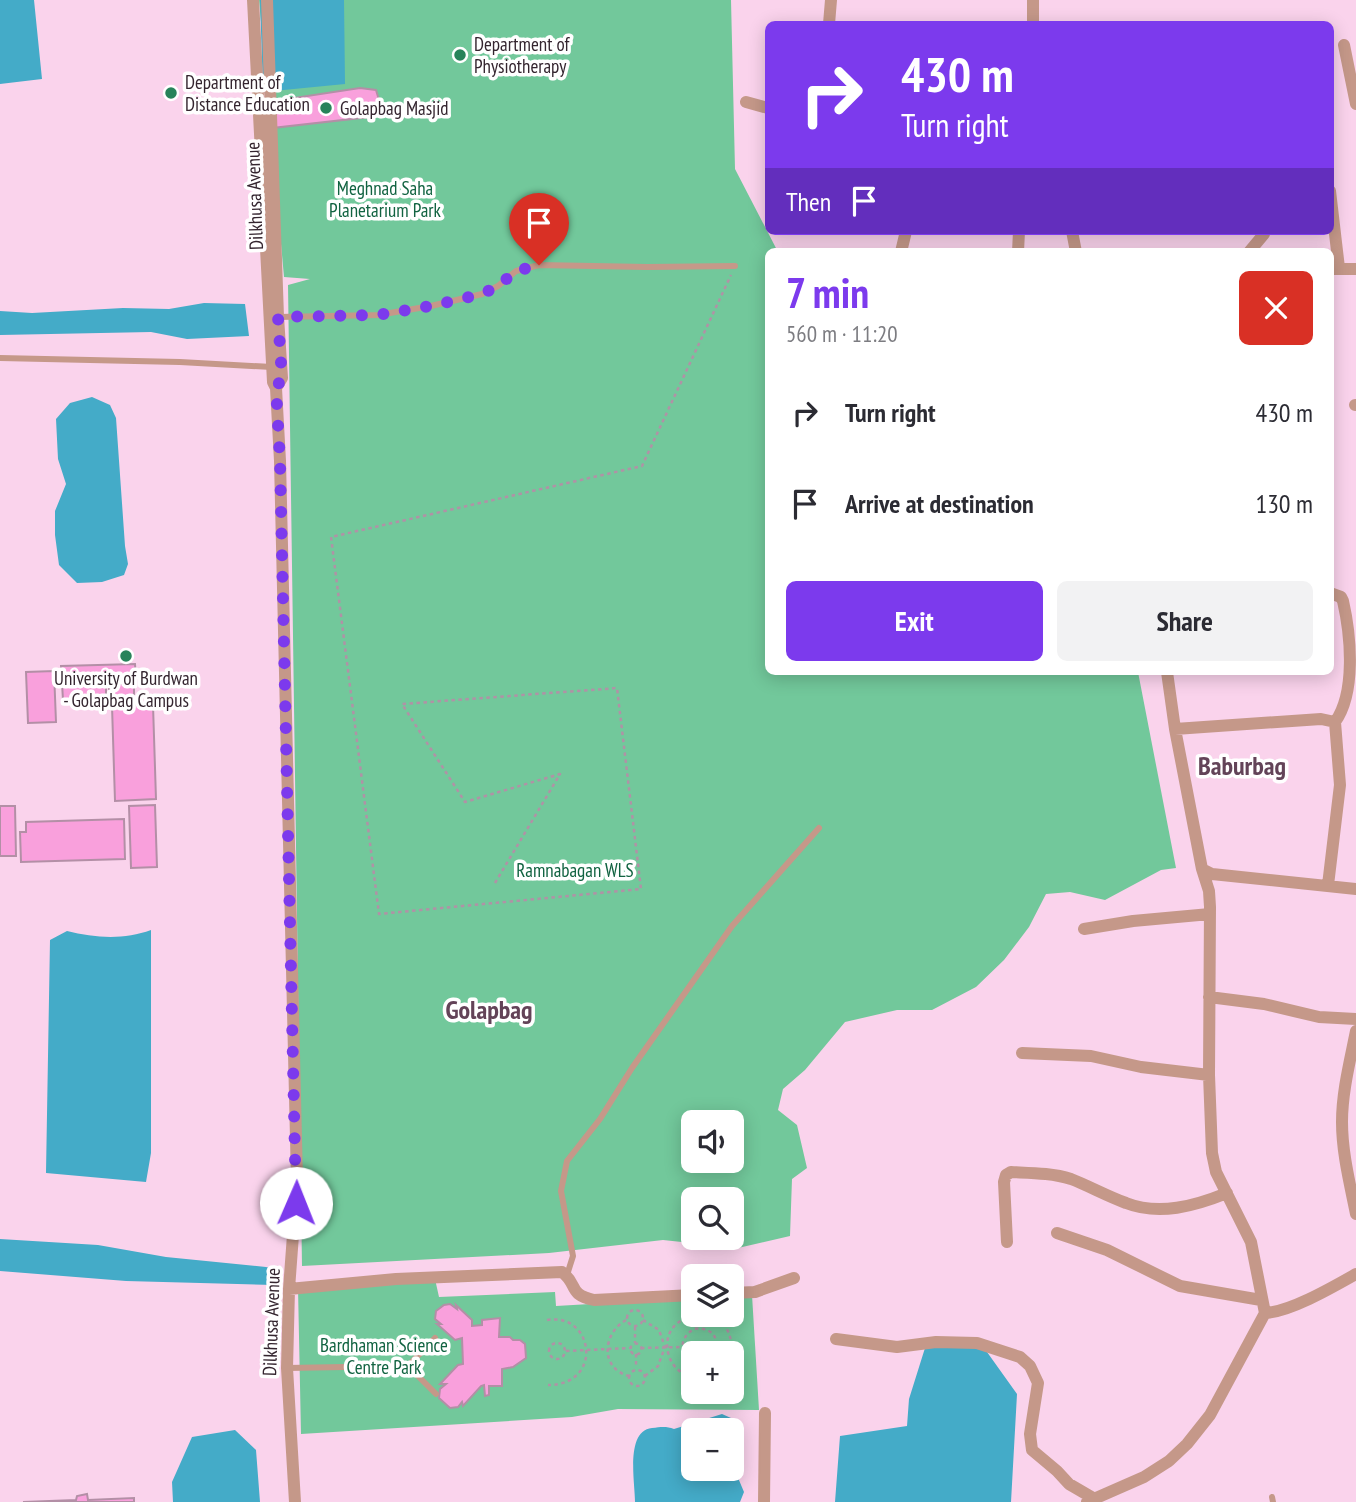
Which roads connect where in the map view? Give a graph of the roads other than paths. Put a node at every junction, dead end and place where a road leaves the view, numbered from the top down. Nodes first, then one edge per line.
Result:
1 (253, 0) edge
2 (267, 0) edge
3 (831, 0) edge
4 (1033, 0) edge
5 (829, 21) edge
6 (1034, 21) edge
7 (1344, 44) dead end
8 (746, 102) dead end
9 (1356, 104) edge
10 (765, 107) edge
11 (269, 218) junction
12 (735, 266) road end
13 (1335, 269) edge
14 (1356, 269) edge
15 (274, 317) junction
16 (0, 358) edge
17 (272, 367) junction
18 (276, 388) junction
19 (1334, 594) edge
20 (1350, 608) edge
21 (1167, 675) edge
22 (1335, 722) junction
23 (1175, 729) junction
24 (819, 828) dead end
25 (1202, 869) junction
26 (1328, 885) junction
27 (1356, 889) edge
28 (1210, 914) junction
29 (1084, 929) dead end
30 (1209, 997) junction
31 (1356, 1019) edge
32 (1356, 1031) edge
33 (1022, 1053) dead end
34 (1209, 1075) junction
35 (1227, 1193) junction
36 (1356, 1214) edge
37 (1056, 1233) dead end
38 (1007, 1242) dead end
39 (1356, 1274) edge
40 (567, 1275) junction
41 (794, 1278) dead end
42 (289, 1289) junction
43 (744, 1292) edge
44 (681, 1296) edge
45 (1263, 1307) junction
46 (435, 1338) dead end
47 (836, 1339) dead end
48 (407, 1367) junction
49 (287, 1368) junction
50 (436, 1394) dead end
51 (765, 1413) dead end
52 (1090, 1500) edge
53 (295, 1502) edge
54 (764, 1502) edge

1 - 11 street, Dilkhusa Avenue
2 - 11 street, Dilkhusa Avenue
3 - 5 street
4 - 6 street
7 - 9 street
8 - 10 street
11 - 15 street, Dilkhusa Avenue
12 - 15 lane
13 - 14 street
15 - 17 street, Dilkhusa Avenue
15 - 18 street, Dilkhusa Avenue
16 - 17 lane
17 - 18 street, Dilkhusa Avenue
18 - 42 street, Dilkhusa Avenue
19 - 20 street
20 - 22 street
21 - 23 street
22 - 23 street
22 - 26 street
23 - 25 street
24 - 40 lane
25 - 26 street
25 - 28 street
26 - 27 street
28 - 29 street
28 - 30 street
30 - 31 street
30 - 34 street
32 - 36 street
33 - 34 street
34 - 35 street
35 - 38 street
35 - 45 street
37 - 45 street
39 - 45 street
40 - 42 street
40 - 44 street
41 - 43 street
42 - 49 street, Dilkhusa Avenue
45 - 52 street
46 - 48 lane
47 - 52 street
48 - 49 lane
48 - 50 lane
49 - 53 street, Dilkhusa Avenue
51 - 54 street

